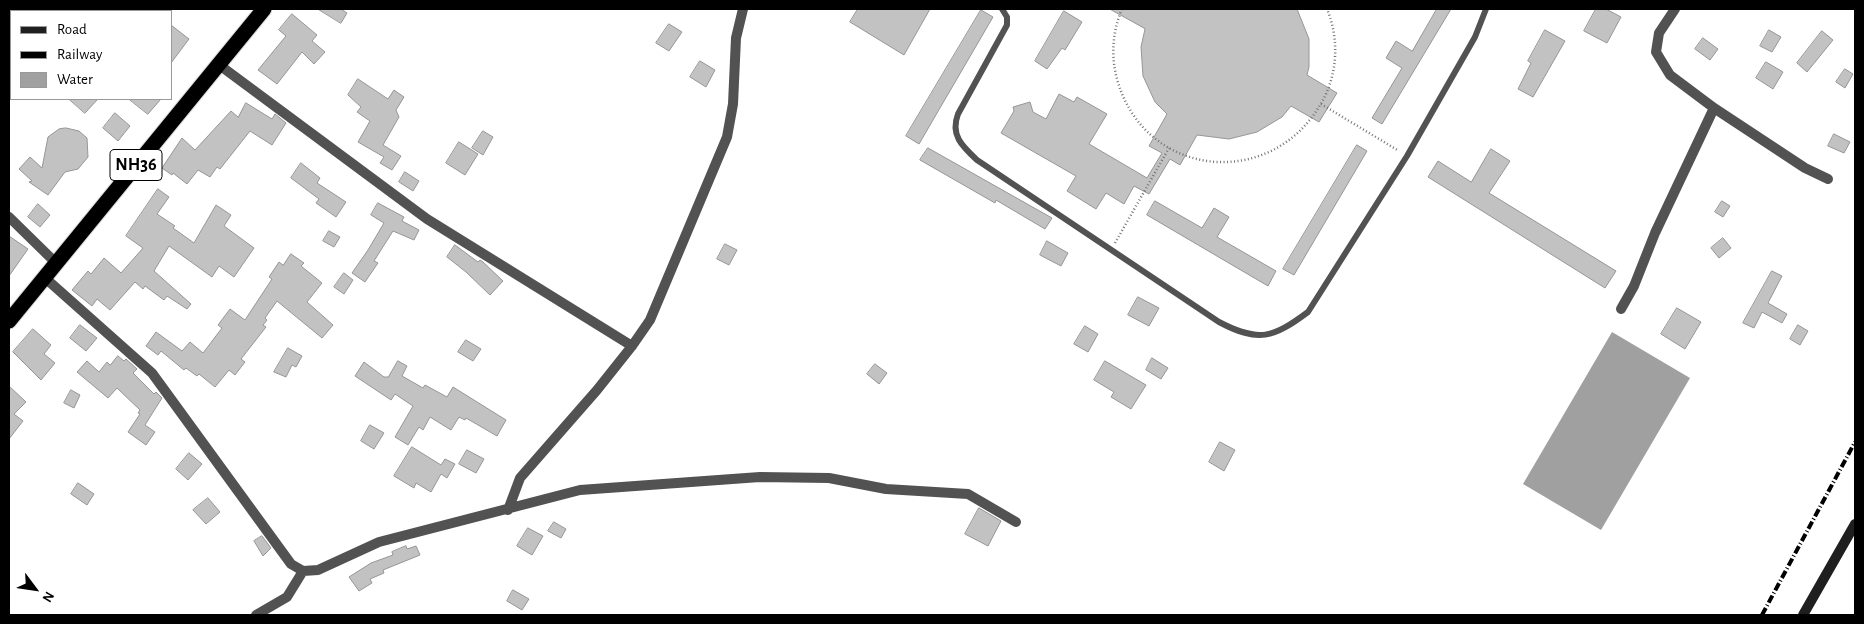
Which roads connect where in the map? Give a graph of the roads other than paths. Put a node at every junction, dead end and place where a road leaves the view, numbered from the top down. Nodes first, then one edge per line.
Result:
1 (264, 9) edge
2 (743, 9) edge
3 (1002, 9) edge
4 (1486, 9) edge
5 (1674, 9) edge
6 (218, 64) junction
7 (1714, 108) junction
8 (1828, 178) dead end
9 (9, 217) edge
10 (56, 263) junction
11 (44, 277) junction
12 (1620, 309) dead end
13 (9, 321) edge
14 (632, 346) junction
15 (508, 510) junction
16 (1016, 522) dead end
17 (1855, 524) edge
18 (303, 571) junction
19 (256, 615) edge
20 (1803, 615) edge

1 - 6 highway, NH36
2 - 14 street
3 - 4 lane
5 - 7 street
6 - 10 highway, NH36
6 - 14 street
7 - 8 street
7 - 12 street
9 - 10 street
10 - 11 highway, NH36
11 - 13 highway, NH36
11 - 18 street
14 - 15 street
15 - 16 street
15 - 18 street
17 - 20 street
18 - 19 street

